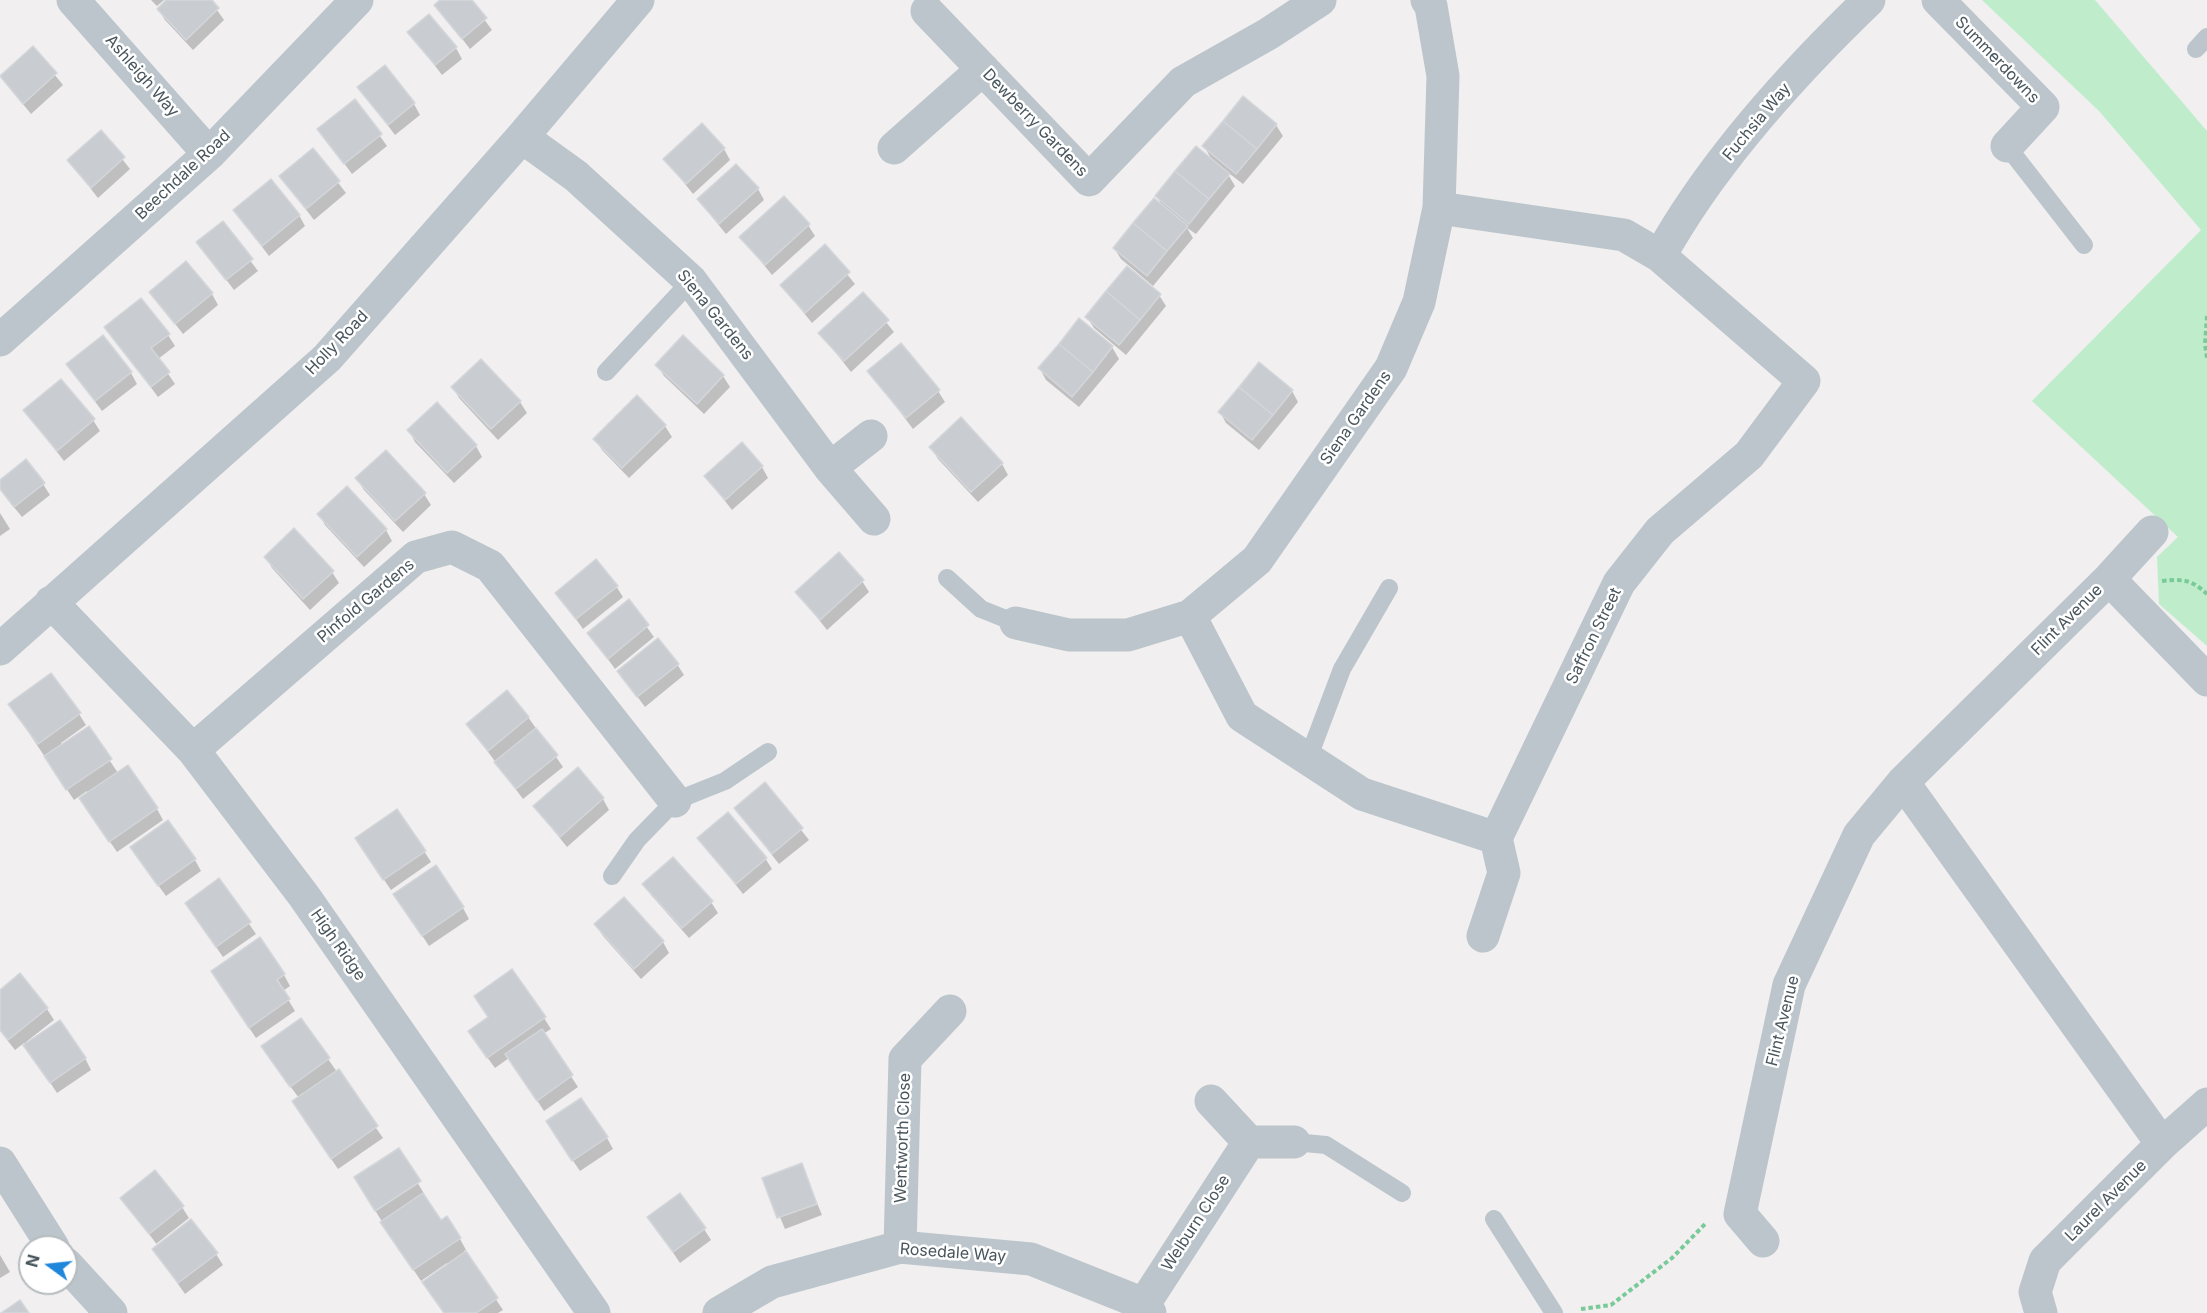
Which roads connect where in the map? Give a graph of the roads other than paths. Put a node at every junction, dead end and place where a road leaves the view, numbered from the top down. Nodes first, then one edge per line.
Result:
1 (73, 0) edge
2 (357, 0) edge
3 (638, 0) edge
4 (1320, 0) edge
5 (1427, 0) edge
6 (1869, 0) edge
7 (1938, 0) edge
8 (927, 11) dead end
9 (983, 69) junction
10 (522, 137) junction
11 (2007, 146) joint
12 (894, 148) dead end
13 (209, 154) junction
14 (1439, 208) junction
15 (2084, 245) dead end
16 (1660, 256) junction
17 (691, 281) junction
18 (0, 340) edge
19 (606, 372) dead end
20 (871, 436) dead end
21 (830, 468) junction
22 (874, 519) dead end
23 (2152, 532) dead end
24 (946, 578) dead end
25 (2109, 579) junction
26 (1389, 588) dead end
27 (51, 602) junction
28 (1190, 616) junction
29 (1016, 623) joint
30 (0, 649) edge
31 (2207, 680) edge
32 (193, 750) junction
33 (768, 752) dead end
34 (1308, 759) junction
35 (1903, 782) junction
36 (675, 801) junction
37 (1496, 838) junction
38 (612, 876) dead end
39 (1483, 936) dead end
40 (950, 1011) dead end
41 (1212, 1101) dead end
42 (2207, 1104) edge
43 (1249, 1142) junction
44 (1294, 1142) joint
45 (2162, 1144) junction
46 (0, 1163) edge
47 (1402, 1193) dead end
48 (1494, 1219) dead end
49 (45, 1235) edge
50 (1763, 1241) dead end
51 (900, 1247) junction
52 (78, 1277) edge
53 (1147, 1309) edge
54 (111, 1313) edge
55 (594, 1313) edge
56 (719, 1313) edge
57 (1554, 1313) edge
58 (2041, 1313) edge

1 - 13 street, Ashleigh Way
2 - 13 street, Beechdale Road
3 - 10 street, Holly Road
4 - 9 street, Dewberry Gardens
5 - 14 street, Siena Gardens
6 - 16 street, Fuchsia Way
7 - 11 street, Summerdowns
8 - 9 street, Dewberry Gardens
9 - 12 street
10 - 17 street, Siena Gardens
10 - 27 street, Holly Road
11 - 15 lane
13 - 18 street, Beechdale Road
14 - 16 street
14 - 28 street, Siena Gardens
16 - 37 street, Saffron Street
17 - 19 lane
17 - 21 street, Siena Gardens
20 - 21 street
21 - 22 street, Siena Gardens
23 - 25 street, Flint Avenue
24 - 29 lane
25 - 31 street
25 - 35 street, Flint Avenue
26 - 34 lane
27 - 30 street, Holly Road
27 - 32 street, High Ridge
28 - 29 street, Siena Gardens
28 - 34 street
32 - 36 street, Pinfold Gardens
32 - 55 street, High Ridge
33 - 36 lane
34 - 37 street
35 - 45 street
35 - 50 street, Flint Avenue
36 - 38 lane
37 - 39 street
40 - 51 street, Wentworth Close
41 - 43 street
42 - 45 street, Laurel Avenue
43 - 44 street
43 - 53 street, Welburn Close
44 - 47 lane
45 - 58 street, Laurel Avenue
46 - 49 street
48 - 57 lane
51 - 53 street, Rosedale Way
51 - 56 street, Rosedale Way
52 - 54 street

